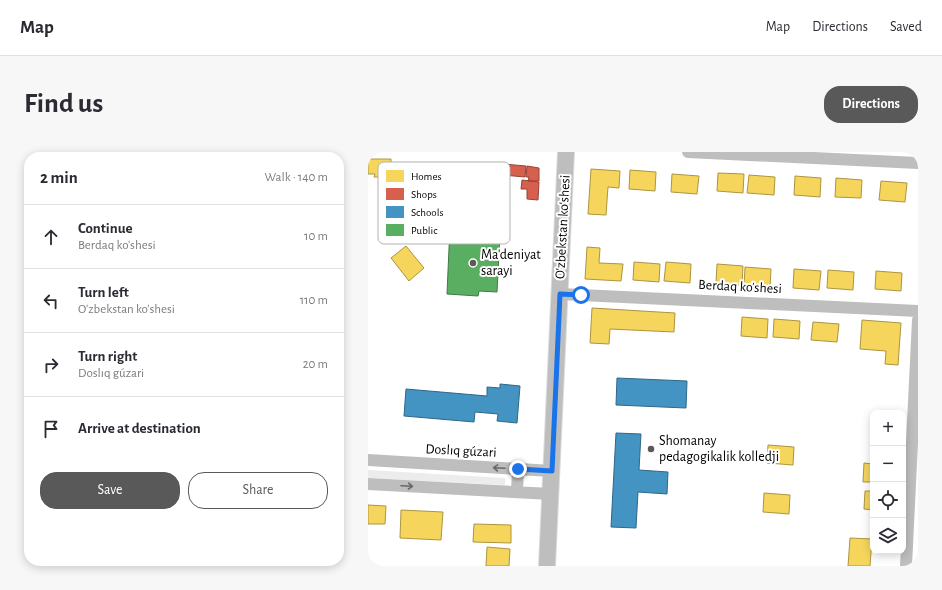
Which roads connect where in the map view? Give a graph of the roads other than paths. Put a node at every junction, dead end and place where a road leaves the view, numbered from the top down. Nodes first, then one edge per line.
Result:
1 (566, 152) edge
2 (688, 152) edge
3 (918, 164) edge
4 (560, 294) junction
5 (918, 311) edge
6 (918, 320) edge
7 (915, 427) edge
8 (368, 460) edge
9 (518, 469) junction
10 (552, 471) junction
11 (368, 484) edge
12 (516, 492) junction
13 (551, 494) junction
14 (547, 566) edge
15 (906, 566) edge

1 - 4 main road, O'zbekstan ko'shesi
2 - 3 street
4 - 5 street, Berdaq ko'shesi
4 - 10 main road, O'zbekstan ko'shesi
6 - 7 street
7 - 15 street
9 -> 8 street, Doslıq gúzari
9 - 10 street, Doslıq gúzari
9 - 12 street
10 - 13 main road, O'zbekstan ko'shesi
11 -> 12 street
12 - 13 street
13 - 14 main road, O'zbekstan ko'shesi

